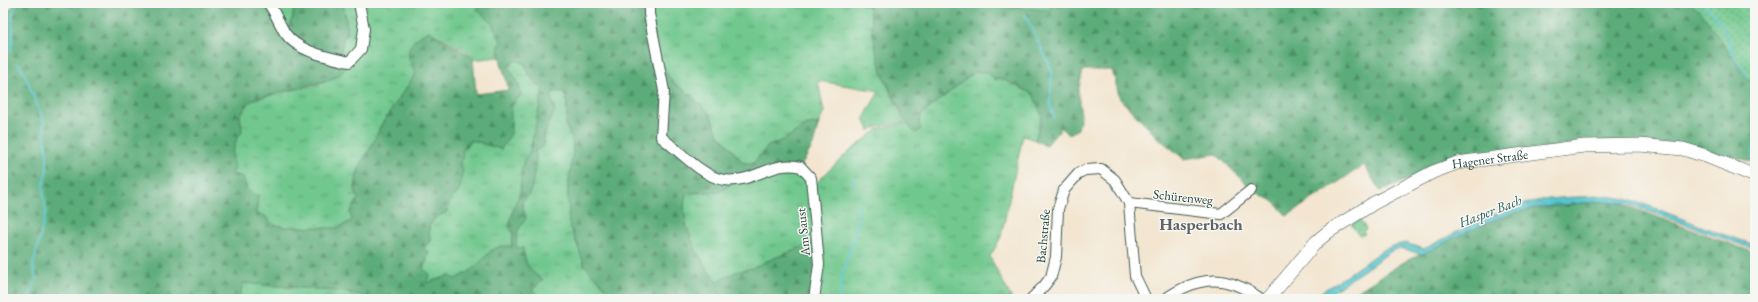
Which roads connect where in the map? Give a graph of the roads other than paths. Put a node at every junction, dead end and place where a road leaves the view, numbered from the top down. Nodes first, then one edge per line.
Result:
1 (268, 3) edge
2 (359, 3) edge
3 (649, 3) edge
4 (1755, 176) edge
5 (1251, 190) dead end
6 (1129, 204) junction
7 (814, 299) edge
8 (1031, 299) edge
9 (1146, 299) edge
10 (1165, 299) edge
11 (1260, 299) edge
12 (1268, 299) edge

1 - 2 street
3 - 7 street, Am Saust
4 - 12 main road, Hagener Straße
5 - 6 street, Schürenweg
6 - 8 street, Bachstraße
6 - 9 street, Bachstraße
10 - 11 street

